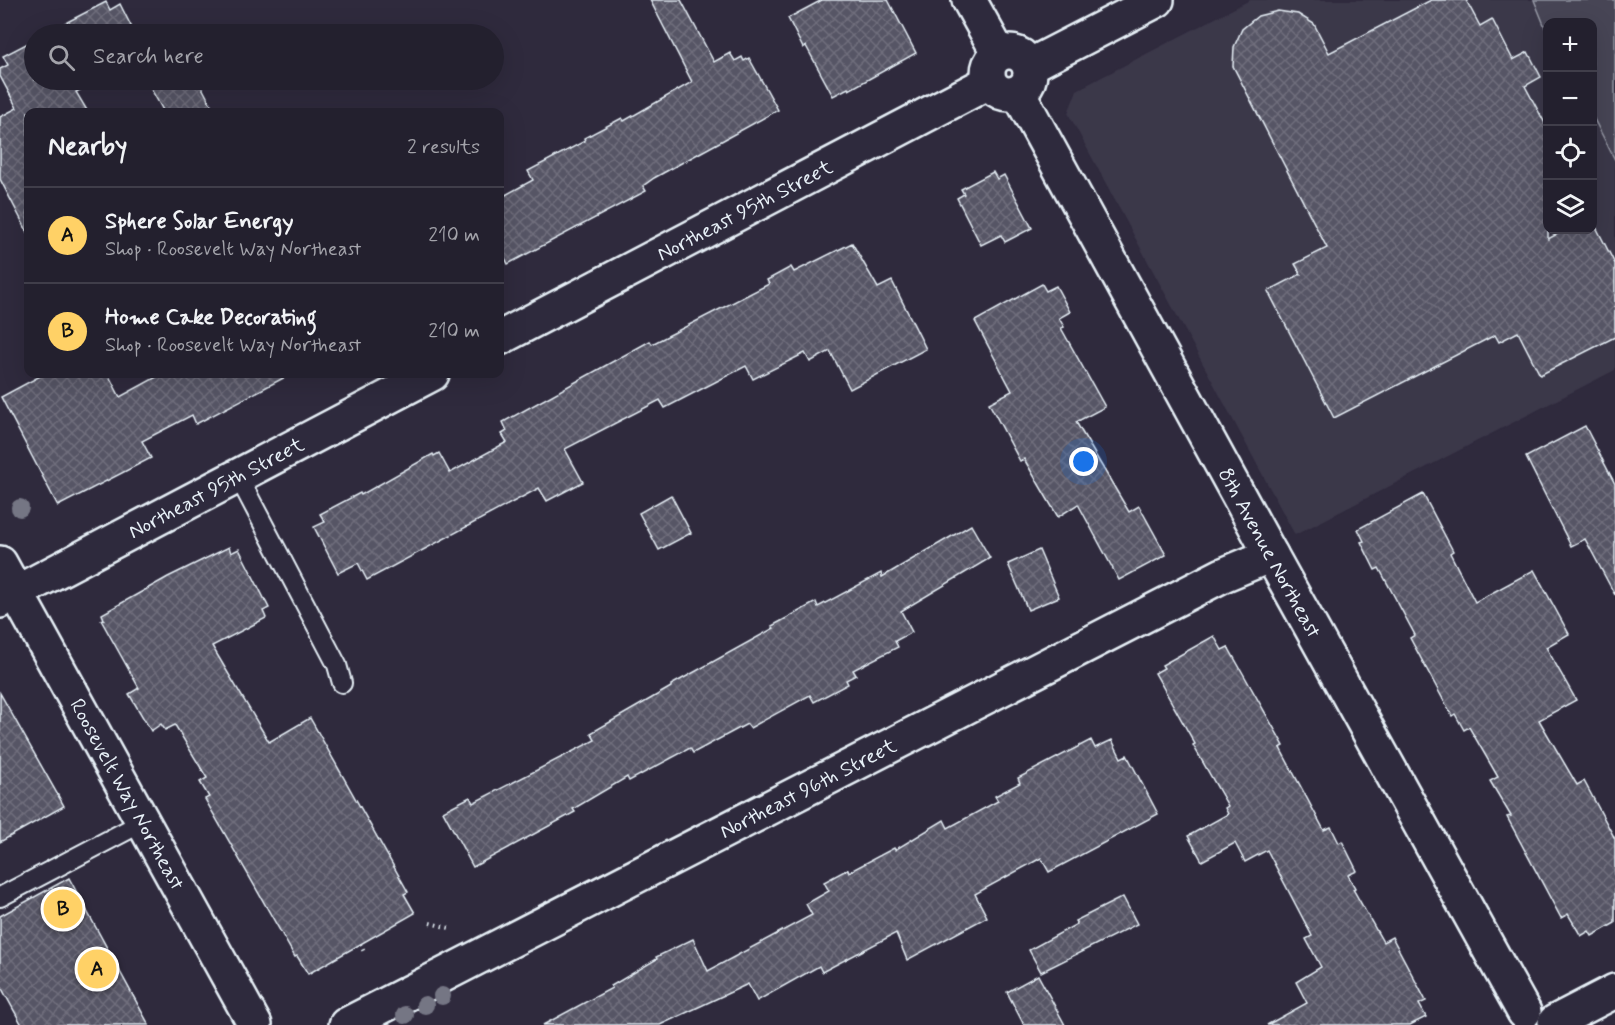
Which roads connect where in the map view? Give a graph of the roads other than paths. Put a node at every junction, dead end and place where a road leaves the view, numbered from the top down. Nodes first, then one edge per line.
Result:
1 (969, 0) edge
2 (1157, 0) edge
3 (1009, 74) junction
4 (504, 336) edge
5 (424, 378) edge
6 (238, 476) junction
7 (1270, 555) junction
8 (0, 563) edge
9 (8, 597) edge
10 (342, 683) dead end
11 (143, 822) junction
12 (0, 897) edge
13 (1615, 991) edge
14 (1518, 1019) edge
15 (1556, 1024) edge
16 (255, 1025) edge
17 (346, 1025) edge

1 - 3 street, 8th Avenue Northeast
2 - 3 street, Northeast 95th Street
3 - 4 street, Northeast 95th Street
3 - 7 street, 8th Avenue Northeast
5 - 6 street, Northeast 95th Street
6 - 9 street, Northeast 95th Street
6 - 10 lane
7 - 14 street, 8th Avenue Northeast
7 - 17 street, Northeast 96th Street
8 - 9 street, Roosevelt Way Northeast
9 - 11 street, Roosevelt Way Northeast
11 - 12 lane
11 - 16 street, Roosevelt Way Northeast
13 - 15 street
14 - 15 street

